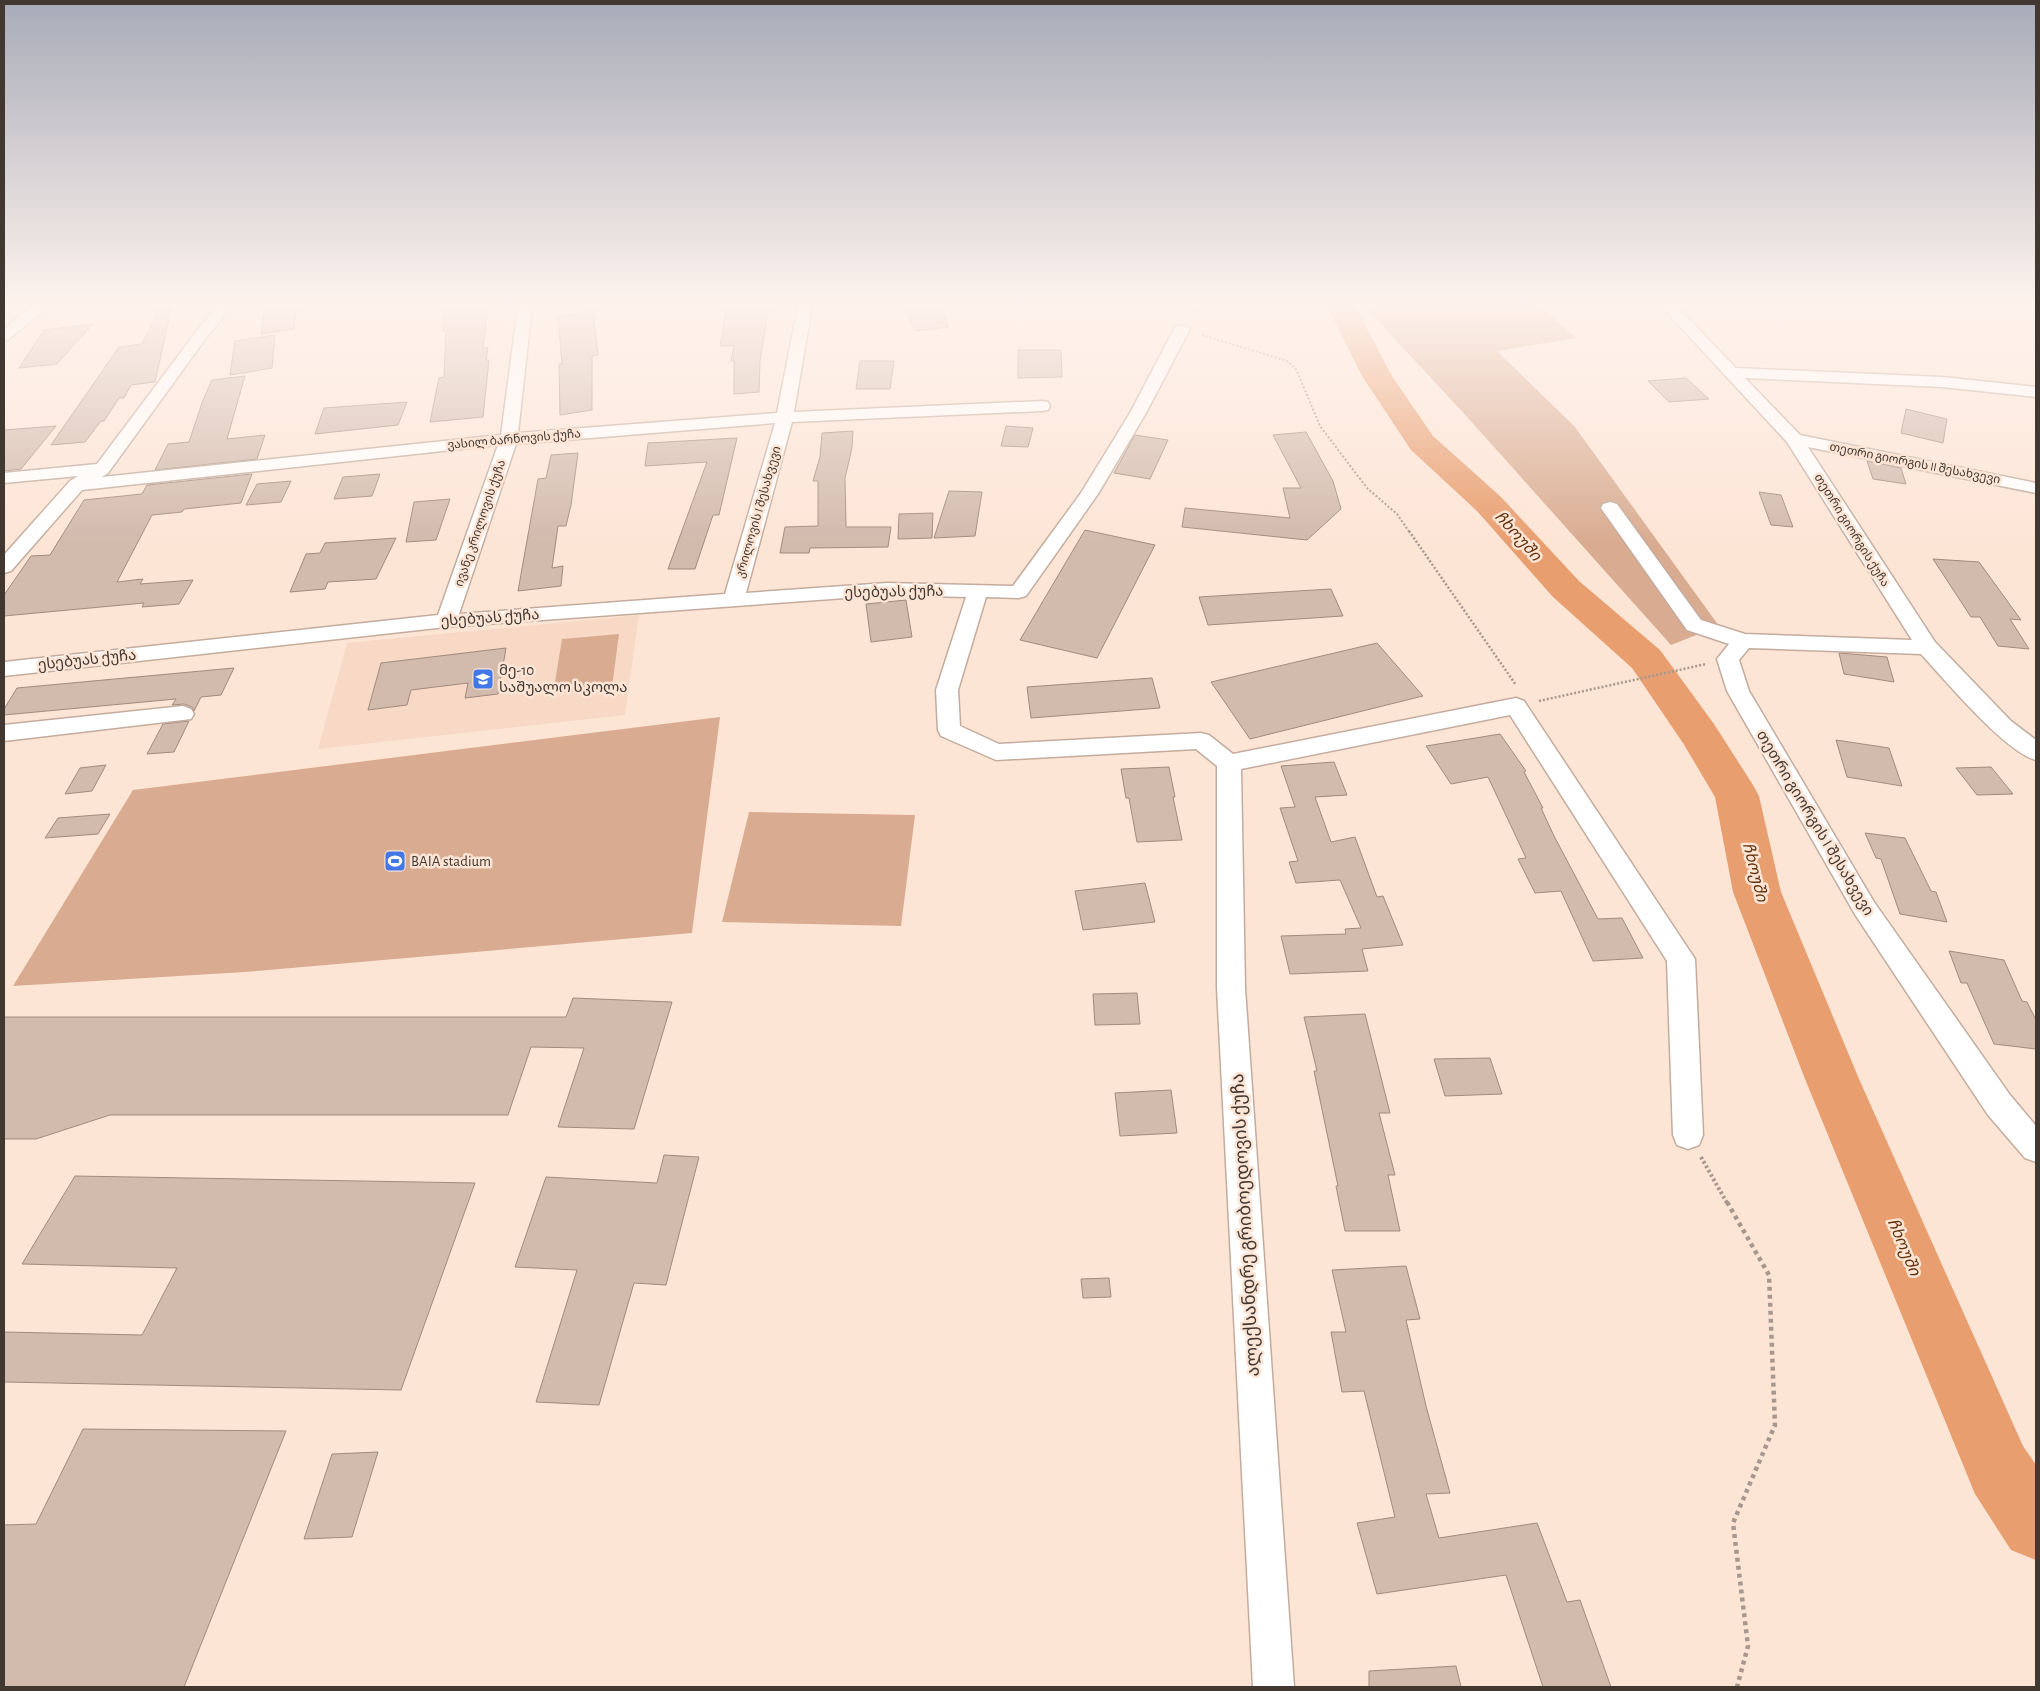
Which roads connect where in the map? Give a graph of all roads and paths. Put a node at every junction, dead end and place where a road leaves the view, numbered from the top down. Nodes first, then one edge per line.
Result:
1 (163, 385) edge
2 (516, 385) edge
3 (791, 385) edge
4 (1153, 385) edge
5 (1303, 385) edge
6 (1745, 385) edge
7 (1969, 385) edge
8 (2036, 392) edge
9 (1042, 406) dead end
10 (785, 417) junction
11 (1794, 438) junction
12 (509, 439) junction
13 (102, 469) junction
14 (4, 478) edge
15 (76, 485) junction
16 (2036, 488) edge
17 (1610, 508) dead end
18 (4, 567) edge
19 (978, 591) junction
20 (734, 600) junction
21 (446, 621) junction
22 (1927, 647) junction
23 (1736, 650) junction
24 (4, 669) edge
25 (1516, 706) junction
26 (183, 714) dead end
27 (4, 733) edge
28 (2036, 752) edge
29 (1229, 763) junction
30 (1688, 1136) joint
31 (2036, 1148) edge
32 (1274, 1687) edge
33 (1737, 1687) edge

1 - 13 street
2 - 12 street, ივანე კრილოვის ქუჩა
3 - 10 street, კრილოვის I შესახვევი
4 - 19 street, ესებუას ქუჩა
5 - 25 path
6 - 11 street, თეთრი გიორგის ქუჩა
7 - 8 street
9 - 10 street, ვასილ ბარნოვის ქუჩა
10 - 12 street, ვასილ ბარნოვის ქუჩა
10 - 20 street, კრილოვის I შესახვევი
11 - 16 street, თეთრი გიორგის II შესახვევი
11 - 22 street, თეთრი გიორგის ქუჩა
12 - 15 street, ვასილ ბარნოვის ქუჩა
12 - 21 street, ივანე კრილოვის ქუჩა
13 - 14 street
13 - 15 street
15 - 18 street
17 - 23 street
19 - 20 street, ესებუას ქუჩა
19 - 29 street
20 - 21 street, ესებუას ქუჩა
21 - 24 street, ესებუას ქუჩა
22 - 23 street
22 - 28 street, თეთრი გიორგის ქუჩა
23 - 25 path
23 - 31 street, თეთრი გიორგის I შესახვევი
25 - 29 street
25 - 30 street
26 - 27 street
29 - 32 street, ალექსანდრე გრიბოედოვის ქუჩა
30 - 33 path

